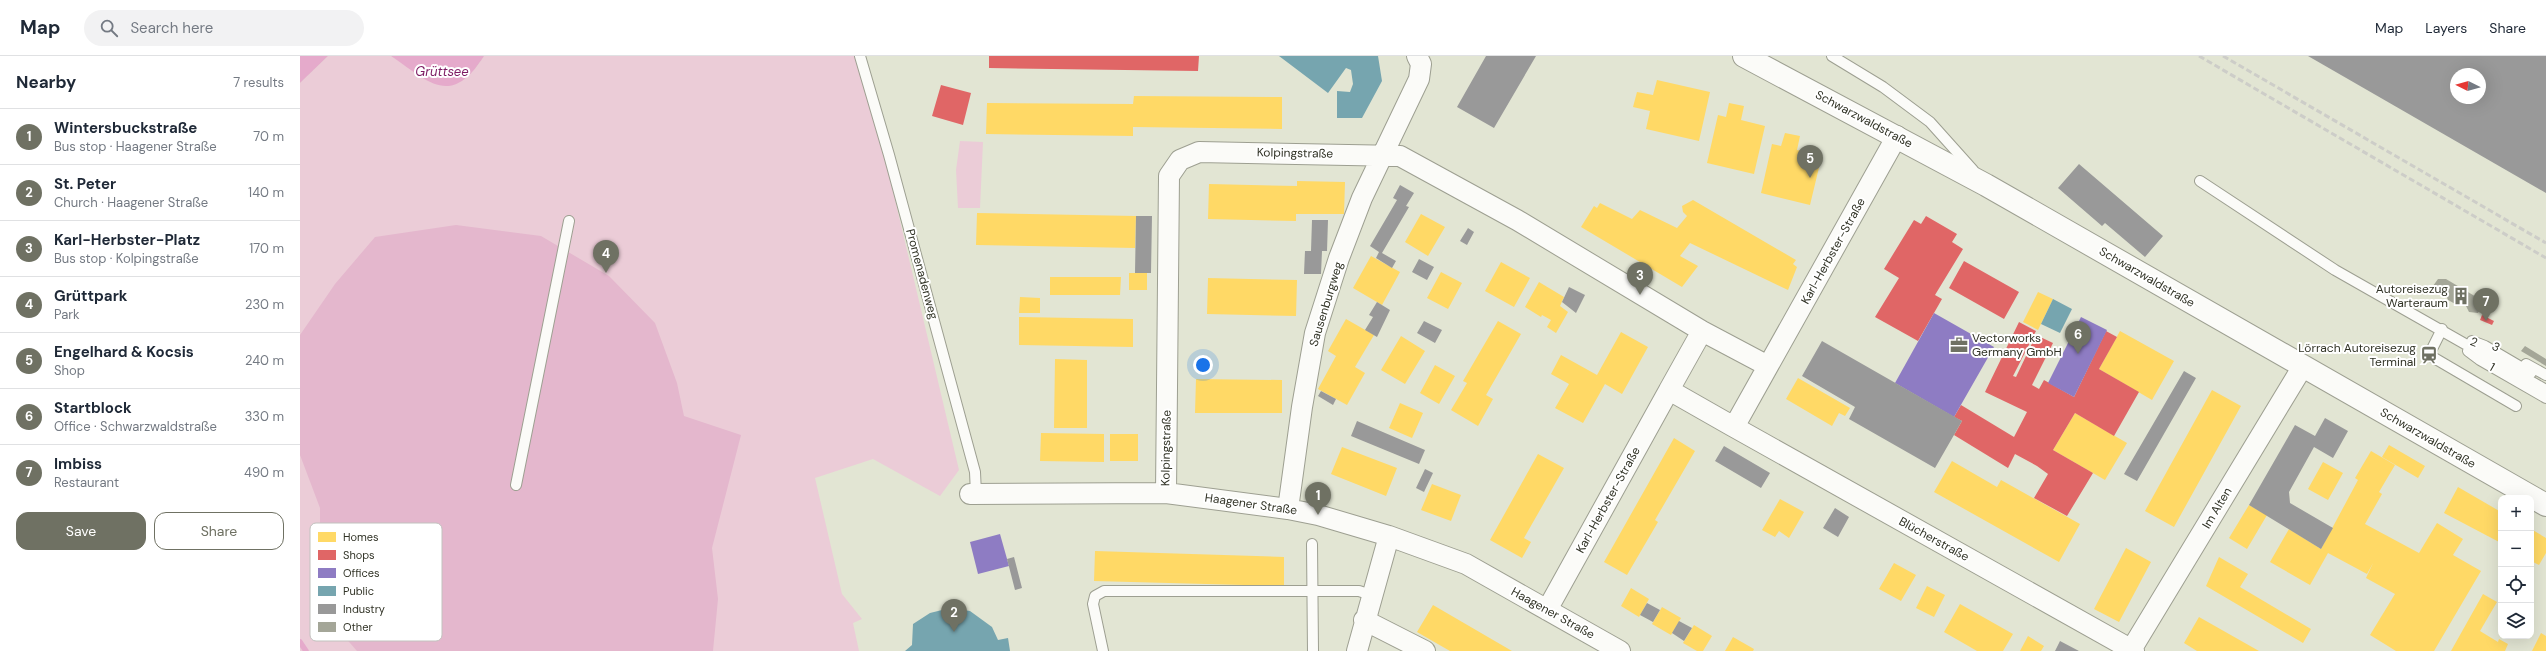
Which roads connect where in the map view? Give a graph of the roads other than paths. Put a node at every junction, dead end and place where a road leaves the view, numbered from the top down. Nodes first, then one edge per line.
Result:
1 (860, 56) edge
2 (1416, 56) edge
3 (1744, 56) edge
4 (1832, 56) edge
5 (1897, 136) junction
6 (1383, 154) junction
7 (2200, 181) dead end
8 (1986, 185) junction
9 (569, 221) dead end
10 (2442, 329) junction
11 (1702, 331) junction
12 (1768, 366) junction
13 (2303, 366) junction
14 (2546, 375) edge
15 (2546, 382) edge
16 (1669, 390) junction
17 (2546, 390) edge
18 (2546, 398) edge
19 (2516, 406) dead end
20 (1734, 427) junction
21 (516, 485) dead end
22 (1166, 493) junction
23 (973, 494) joint
24 (2546, 505) edge
25 (1288, 509) junction
26 (1389, 536) junction
27 (1312, 544) dead end
28 (1313, 592) junction
29 (1371, 595) junction
30 (1547, 610) junction
31 (1364, 620) junction
32 (2132, 650) edge
33 (1103, 651) edge
34 (1313, 651) edge
35 (1357, 651) edge
36 (1425, 651) edge
37 (1620, 651) edge

1 - 23 lane, Promenadenweg
2 - 6 street, Sausenburgweg
3 - 5 main road, Schwarzwaldstraße
4 - 8 lane
5 - 8 main road, Schwarzwaldstraße
5 - 12 street, Karl-Herbster-Straße
6 - 11 street, Kolpingstraße
6 - 22 street, Kolpingstraße
6 - 25 street, Sausenburgweg
7 - 10 lane
8 - 13 main road, Schwarzwaldstraße
9 - 21 lane
10 - 14 lane, 3
10 - 15 lane, 2
10 - 17 lane
10 - 18 lane, 1
10 - 19 lane
11 - 12 street, Kolpingstraße
11 - 16 street, Karl-Herbster-Straße
12 - 20 street, Karl-Herbster-Straße
13 - 24 main road, Schwarzwaldstraße
13 - 32 street, Im Alten
16 - 20 street, Blücherstraße
16 - 30 street, Karl-Herbster-Straße
20 - 32 street, Blücherstraße
22 - 23 street, Haagener Straße
22 - 25 street, Haagener Straße
25 - 26 street, Haagener Straße
26 - 29 street
26 - 30 street, Haagener Straße
27 - 28 lane
28 - 29 lane
28 - 33 lane
28 - 34 lane
29 - 31 street
30 - 37 street, Haagener Straße
31 - 35 street
31 - 36 street

